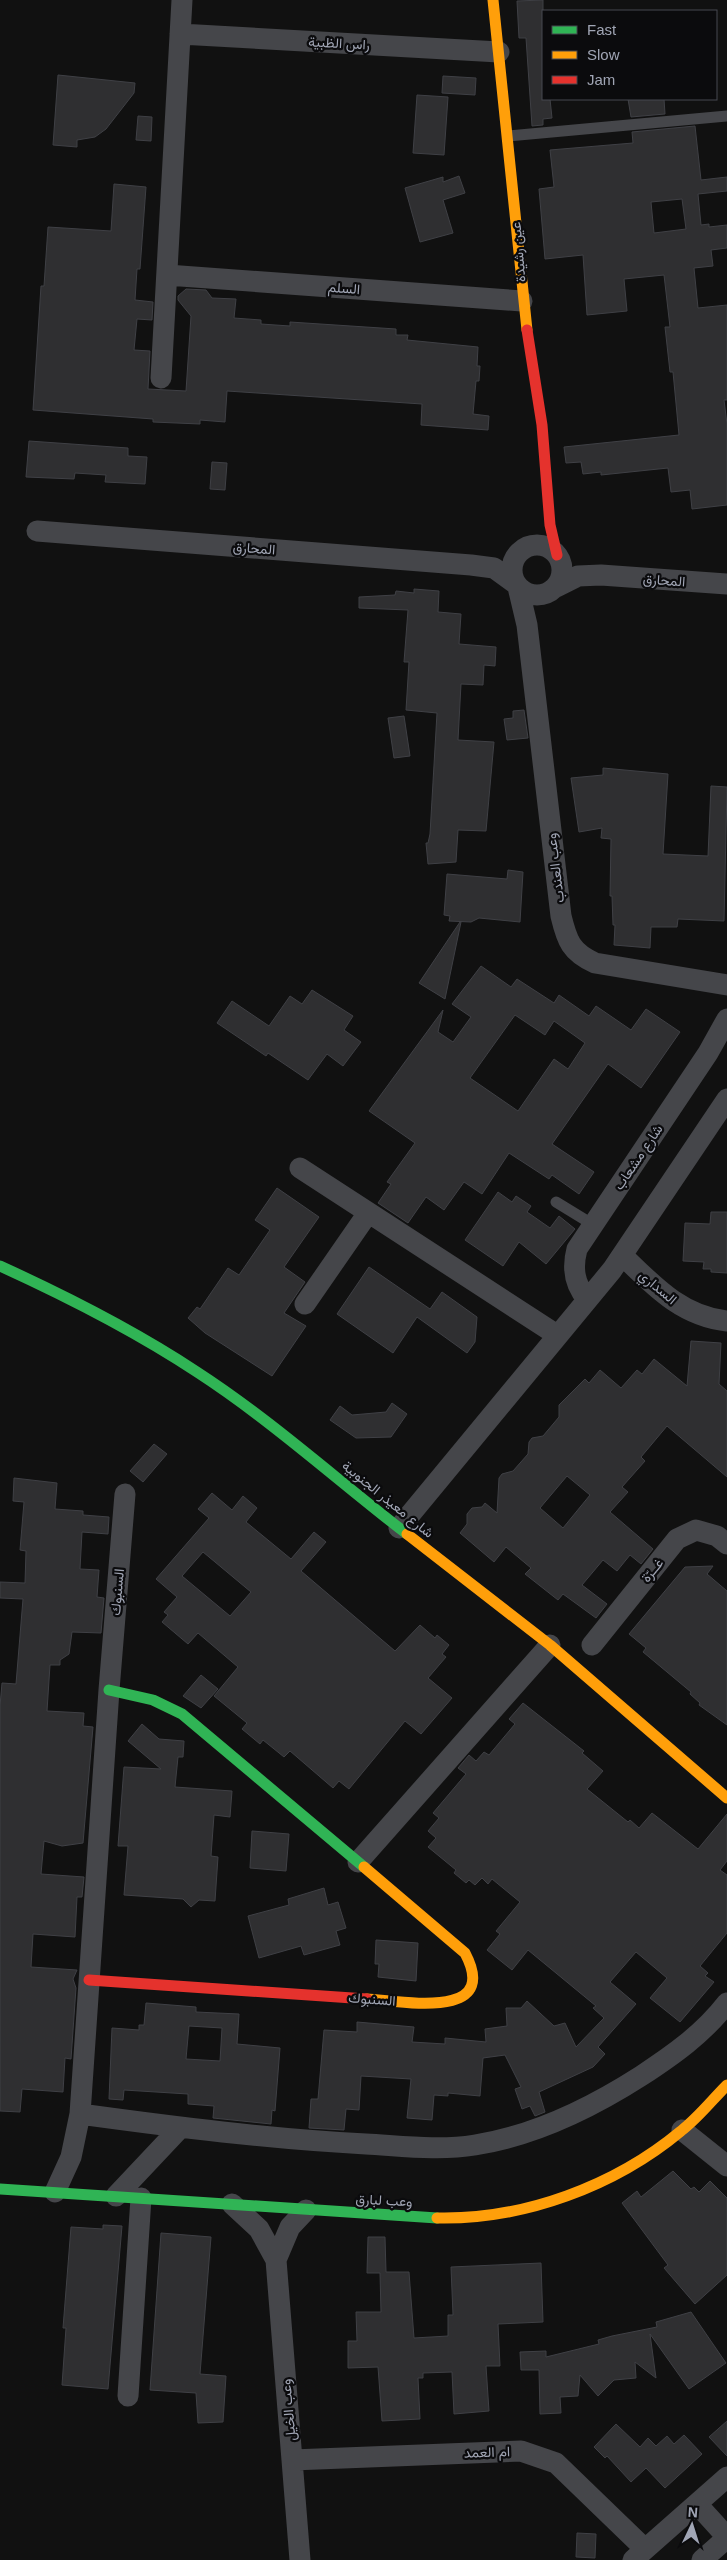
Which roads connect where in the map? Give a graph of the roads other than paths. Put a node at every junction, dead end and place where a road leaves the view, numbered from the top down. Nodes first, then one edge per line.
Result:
1 (182, 0) edge
2 (493, 0) edge
3 (180, 34) junction
4 (499, 52) junction
5 (727, 116) edge
6 (508, 136) junction
7 (166, 275) junction
8 (522, 301) junction
9 (161, 378) dead end
10 (548, 502) junction
11 (37, 531) dead end
12 (523, 551) junction
13 (559, 559) junction
14 (471, 565) junction
15 (601, 575) junction
16 (727, 584) edge
17 (517, 586) junction
18 (553, 590) junction
19 (528, 625) junction
20 (727, 985) edge
21 (727, 1019) edge
22 (727, 1100) edge
23 (300, 1168) dead end
24 (556, 1202) dead end
25 (368, 1213) junction
26 (592, 1224) junction
27 (622, 1255) junction
28 (0, 1266) edge
29 (587, 1299) junction
30 (305, 1304) dead end
31 (727, 1321) edge
32 (556, 1335) junction
33 (125, 1494) dead end
34 (399, 1528) junction
35 (727, 1544) edge
36 (550, 1645) junction
37 (592, 1645) dead end
38 (108, 1690) junction
39 (727, 1798) edge
40 (358, 1862) junction
41 (90, 1980) junction
42 (727, 2003) edge
43 (727, 2084) edge
44 (80, 2114) junction
45 (181, 2127) junction
46 (682, 2130) junction
47 (727, 2166) edge
48 (0, 2189) edge
49 (55, 2192) junction
50 (116, 2196) junction
51 (140, 2198) junction
52 (232, 2204) junction
53 (306, 2210) junction
54 (276, 2260) junction
55 (128, 2396) dead end
56 (292, 2460) junction
57 (727, 2477) edge
58 (697, 2504) junction
59 (727, 2537) edge
60 (639, 2554) edge
61 (300, 2560) edge
62 (702, 2560) edge

1 - 3 street
2 - 4 street, عين رشيدة
3 - 4 street, راس الظبية
3 - 7 street
4 - 6 street, عين رشيدة
5 - 6 lane
6 - 8 street, عين رشيدة
7 - 8 street, السلم
7 - 9 street
8 - 10 street, عين رشيدة
10 - 12 street, عين رشيدة
10 - 13 street, عين رشيدة
11 - 14 street, المحارق
12 - 13 street
12 - 14 street, المحارق
12 - 17 street
13 - 15 street, المحارق
13 - 18 street
14 - 17 street, المحارق
15 - 16 street, المحارق
15 - 18 street, المحارق
17 - 18 street
17 - 19 street, وعب العندب
18 - 19 street, وعب العندب
19 - 20 street, وعب العندب
21 - 26 street, شارع مشعاب
22 - 27 street
23 - 25 street
24 - 26 lane
25 - 30 street
25 - 32 street
26 - 29 street, شارع مشعاب
27 - 29 street
27 - 31 street, السداري
28 - 34 street, شارع معيذر الجنوبية
29 - 32 street
32 - 34 street
33 - 38 street, السنبوك
34 - 36 street, شارع معيذر الجنوبية
35 - 37 street, غــرّة
36 - 39 street, شارع معيذر الجنوبية
36 - 40 street
38 - 40 street, السنبوك
38 - 41 street, السنبوك
40 - 41 street, السنبوك
41 - 44 street, السنبوك
42 - 45 street
43 - 46 street, وعب لبارق
44 - 45 street
44 - 49 street, السنبوك
45 - 50 street
46 - 47 street
46 - 53 street, وعب لبارق
48 - 49 street, وعب لبارق
49 - 50 street, وعب لبارق
50 - 51 street, وعب لبارق
51 - 52 street, وعب لبارق
51 - 55 street
52 - 53 street, وعب لبارق
52 - 54 street, وعب الخيل
53 - 54 street, وعب الخيل
54 - 56 street, وعب الخيل
56 - 60 street, ام العمد
56 - 61 street, وعب الخيل
57 - 58 street
58 - 59 street
58 - 60 street
59 - 62 street

